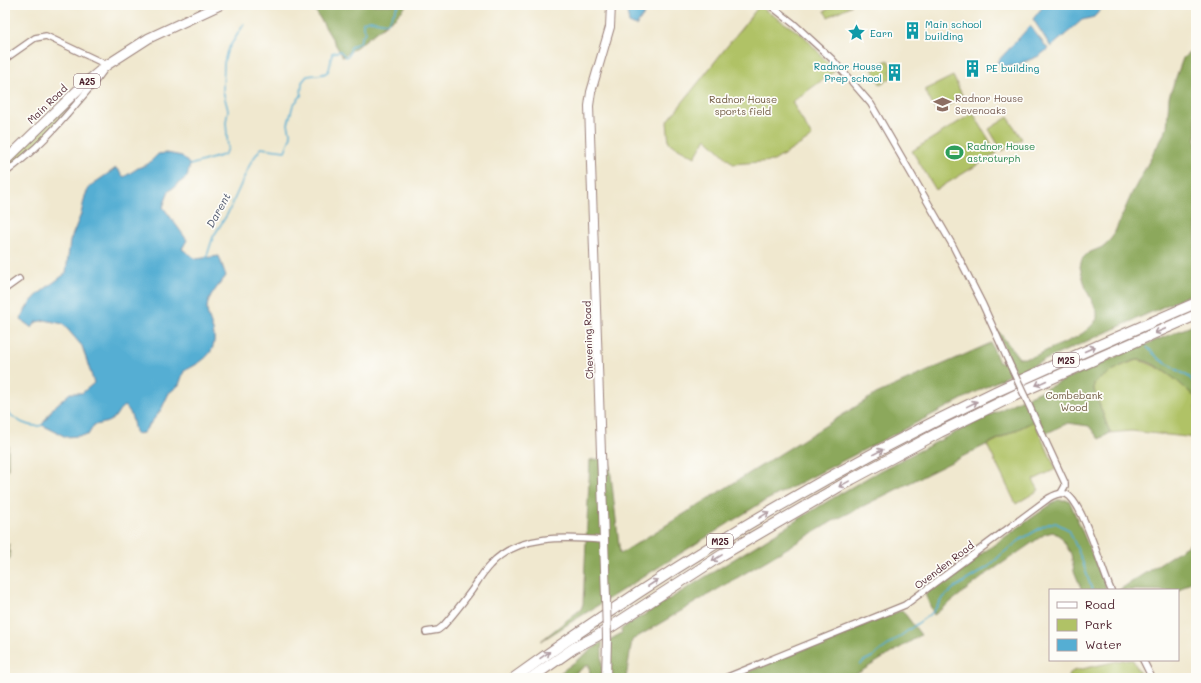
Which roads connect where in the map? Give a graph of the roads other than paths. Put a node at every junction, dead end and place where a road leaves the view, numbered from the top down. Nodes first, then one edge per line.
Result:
1 (220, 5) edge
2 (611, 5) edge
3 (770, 5) edge
4 (5, 59) edge
5 (107, 65) junction
6 (5, 161) edge
7 (5, 173) edge
8 (19, 279) dead end
9 (5, 289) edge
10 (1196, 303) edge
11 (1196, 315) edge
12 (1065, 483) junction
13 (1061, 493) junction
14 (1071, 497) junction
15 (603, 540) junction
16 (1111, 589) edge
17 (426, 632) dead end
18 (596, 636) junction
19 (1144, 661) edge
20 (514, 678) edge
21 (531, 678) edge
22 (542, 678) edge
23 (606, 678) edge
24 (725, 678) edge
25 (1152, 678) edge

1 - 5 main road, Main Road / A25
2 - 15 main road, Chevening Road
3 - 12 street, bridge
4 - 5 street
5 - 6 main road, Main Road / A25
5 - 7 street
8 - 9 street
20 -> 10 highway, M25
11 -> 18 highway, M25
12 - 13 street
12 - 14 street
13 - 14 street
13 - 24 street, Ovenden Road
14 - 16 street
15 - 17 street
15 - 23 main road, Chevening Road, bridge
18 - 21 highway, M25
18 - 22 highway, M25
19 - 25 street

